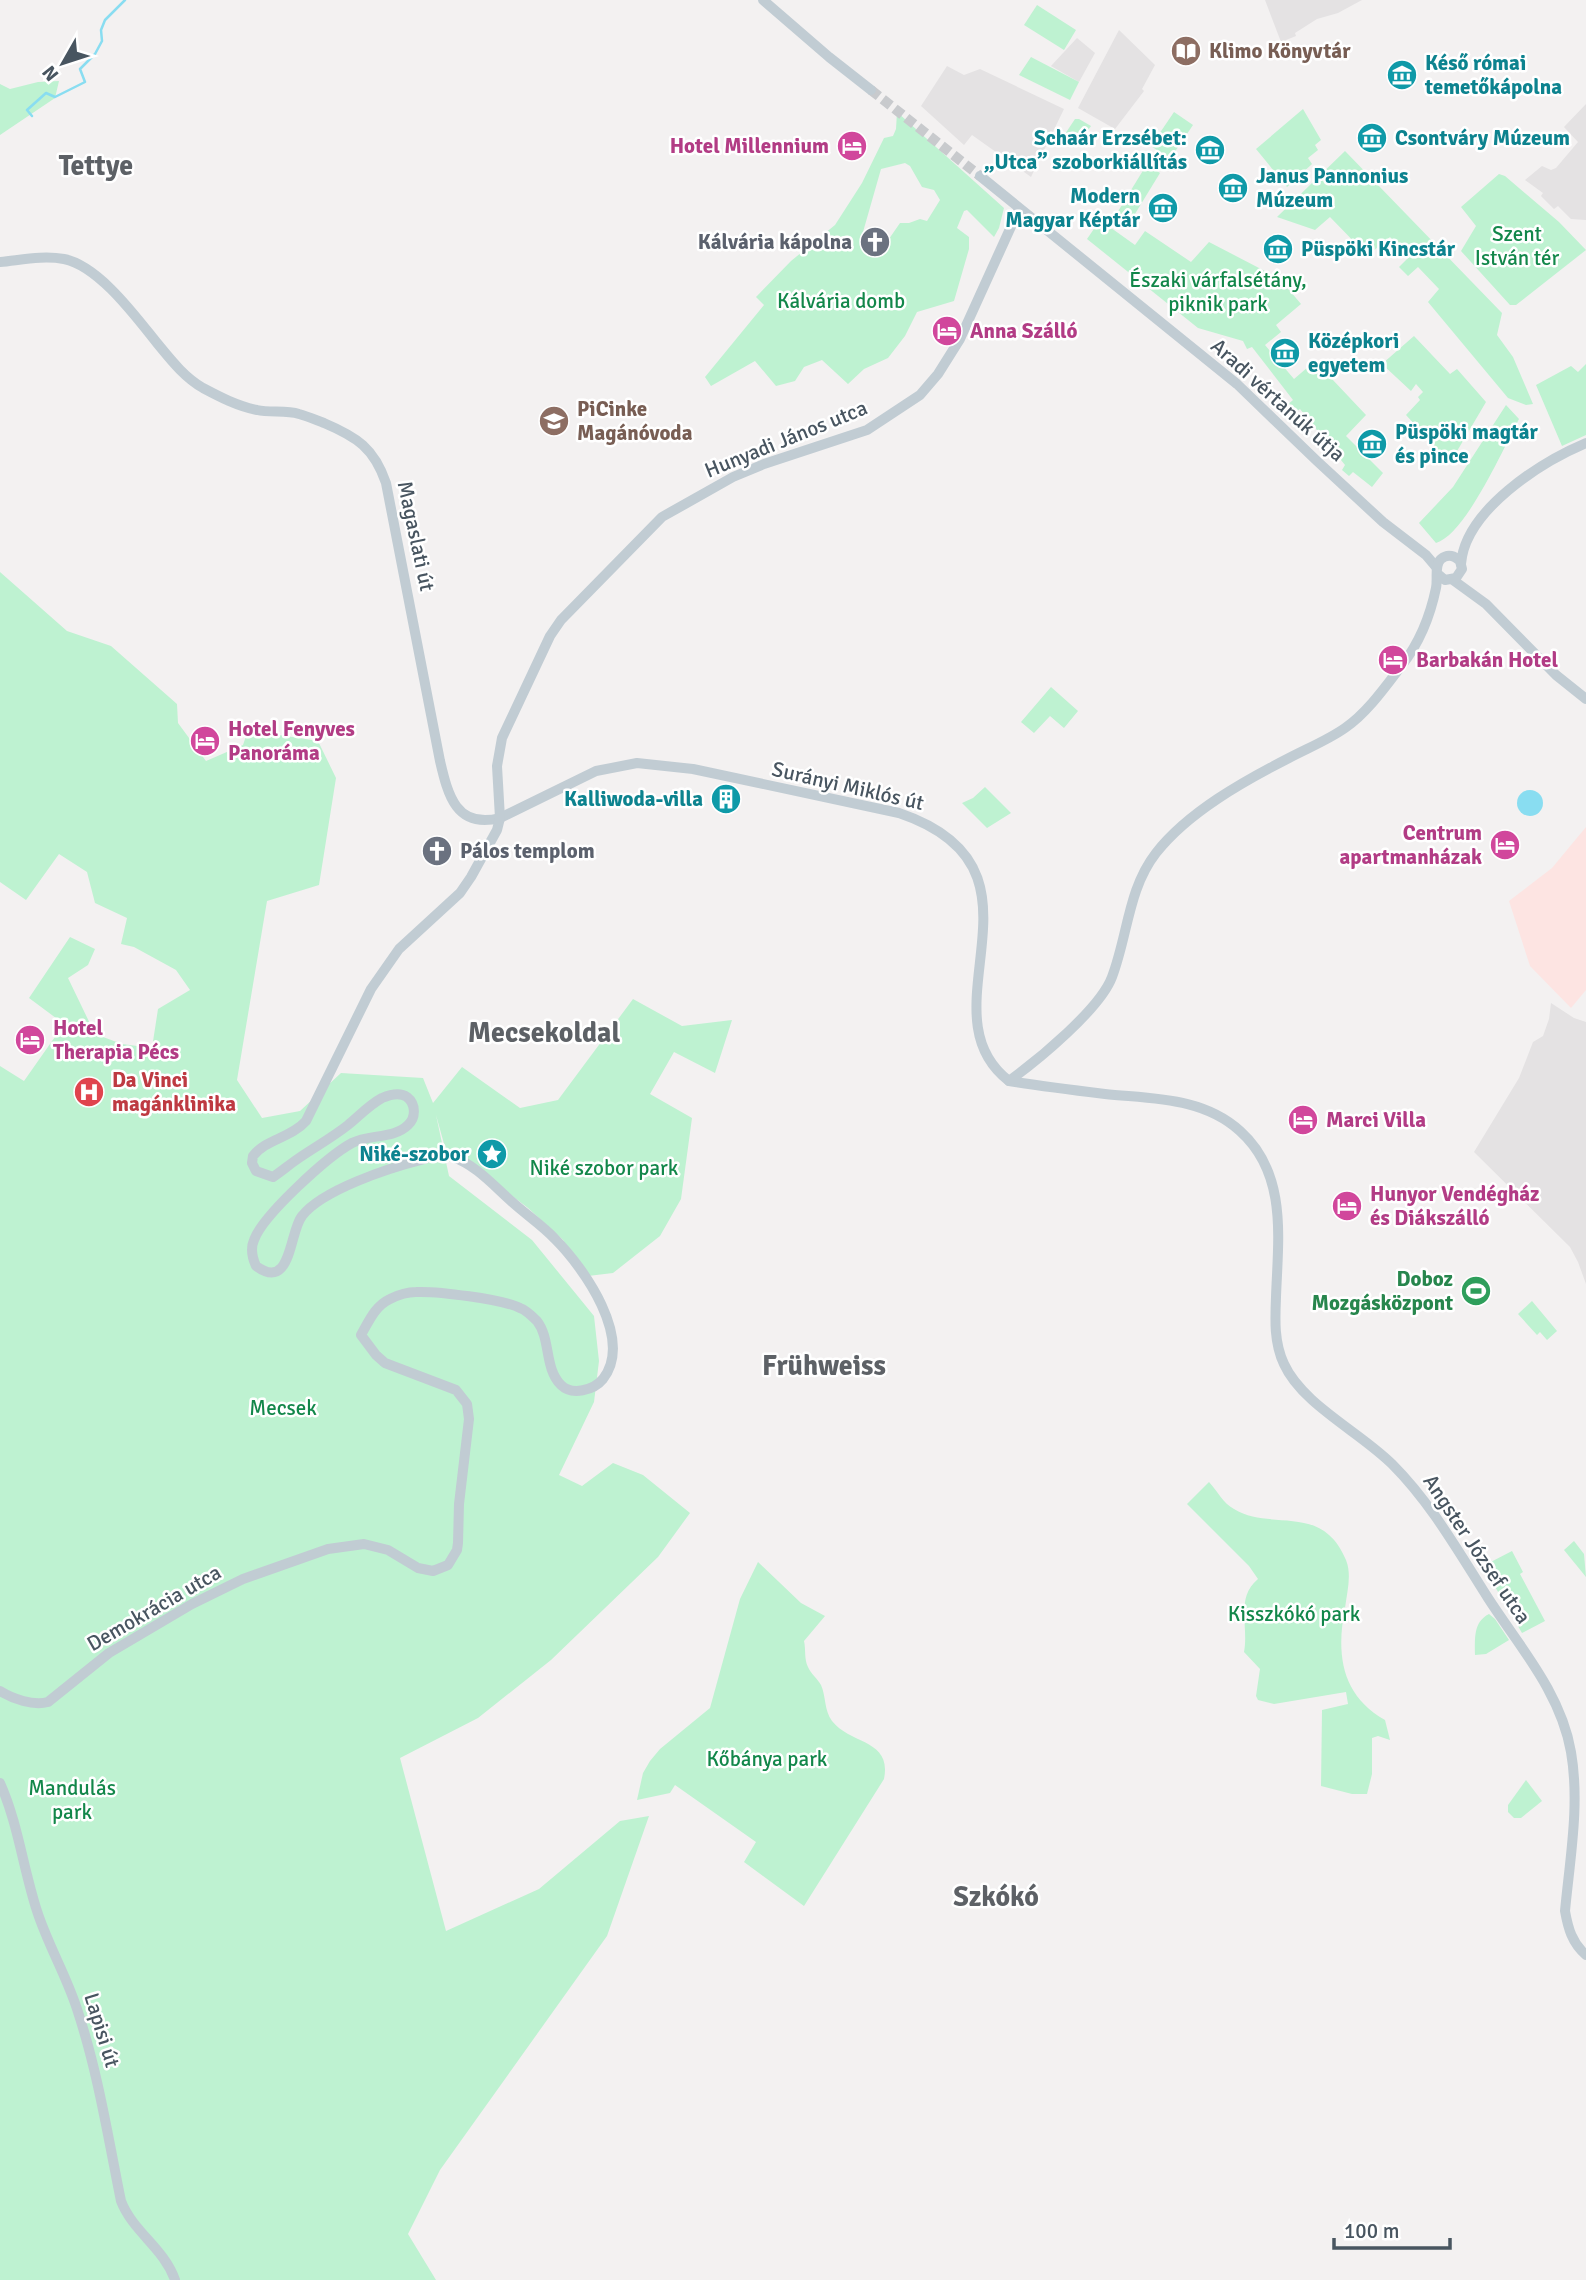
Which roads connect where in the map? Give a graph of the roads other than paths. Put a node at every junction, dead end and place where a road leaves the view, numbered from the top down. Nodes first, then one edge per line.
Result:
1 (762, 0) edge
2 (871, 90) tunnel mouth
3 (980, 176) tunnel mouth
4 (1020, 209) junction
5 (0, 262) edge
6 (1586, 443) edge
7 (1472, 534) junction
8 (1410, 541) junction
9 (1446, 556) junction
10 (1462, 567) junction
11 (1438, 571) junction
12 (1451, 580) junction
13 (1486, 604) junction
14 (1432, 605) junction
15 (1586, 699) edge
16 (500, 818) junction
17 (1009, 1082) junction
18 (360, 1335) joint
19 (0, 1691) edge
20 (0, 1783) edge
21 (1586, 1955) edge
22 (175, 2280) edge

1 - 2 street
3 - 4 street, Aradi vértanúk útja
4 - 8 street, Aradi vértanúk útja
4 - 16 street, Hunyadi János utca
5 - 16 street, Magaslati út
6 - 7 street
7 - 9 street
7 - 10 street
8 - 9 street, Aradi vértanúk útja
8 - 11 street, Aradi vértanúk útja
9 - 10 street
9 - 11 street
10 - 12 street
10 - 13 street
11 - 12 street
11 - 14 street
12 - 13 street
12 - 14 street
13 - 15 street
14 - 17 street
16 - 17 street, Surányi Miklós út
16 - 18 street, Hunyadi János utca
17 - 21 street, Angster József utca
18 - 19 street, Demokrácia utca
20 - 22 street, Lapisi út

